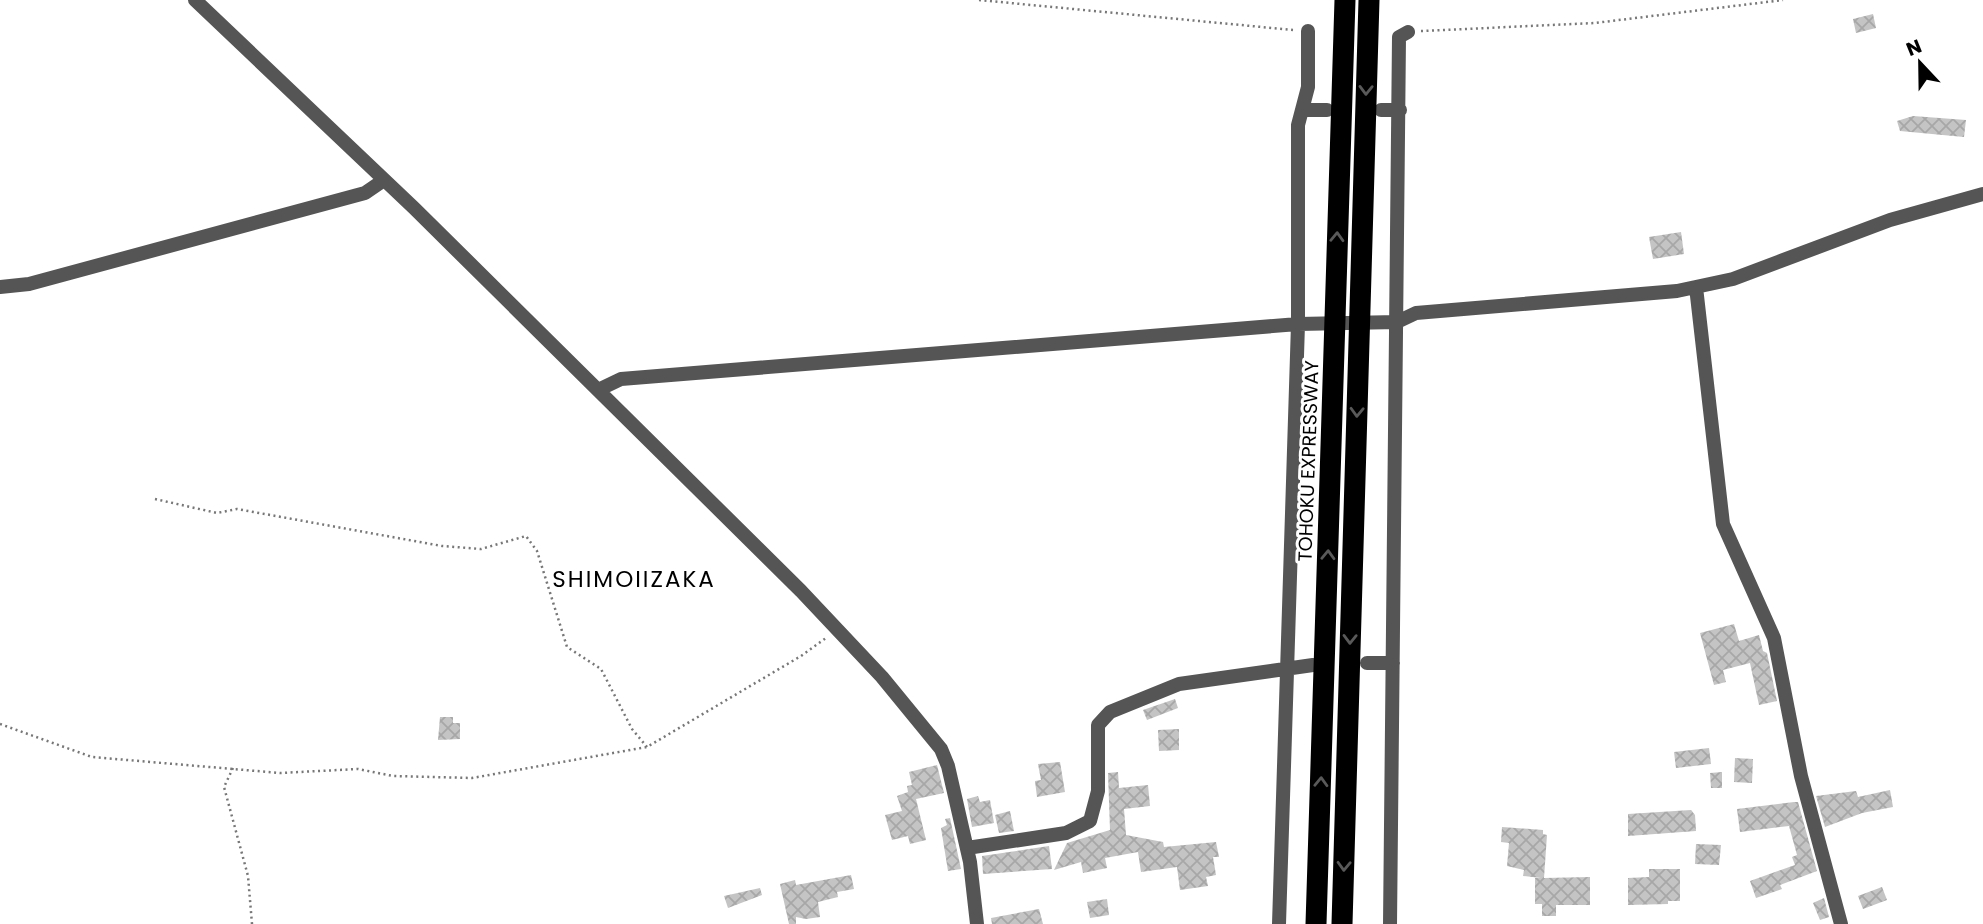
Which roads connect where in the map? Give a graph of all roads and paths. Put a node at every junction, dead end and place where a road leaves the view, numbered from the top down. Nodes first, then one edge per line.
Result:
1 (195, 0) edge
2 (979, 0) edge
3 (1345, 0) edge
4 (1369, 0) edge
5 (1783, 0) edge
6 (1308, 31) joint
7 (1408, 32) joint
8 (1302, 110) junction
9 (1327, 110) dead end
10 (1381, 110) dead end
11 (1400, 110) junction
12 (384, 180) junction
13 (1983, 194) edge
14 (0, 287) edge
15 (1696, 287) junction
16 (1397, 322) junction
17 (1298, 324) junction
18 (598, 390) junction
19 (155, 499) dead end
20 (837, 629) junction
21 (1367, 663) dead end
22 (1393, 663) junction
23 (1314, 665) dead end
24 (1286, 669) junction
25 (0, 724) edge
26 (648, 747) junction
27 (233, 768) junction
28 (967, 848) junction
29 (252, 924) edge
30 (977, 924) edge
31 (1279, 924) edge
32 (1316, 924) edge
33 (1342, 924) edge
34 (1390, 924) edge
35 (1842, 924) edge

1 - 12 street
2 - 6 path
32 -> 3 highway, TOHOKU EXPRESSWAY
4 -> 33 highway
5 - 7 path
6 - 8 street
7 - 11 street
8 - 9 street
8 - 17 street
10 - 11 street
11 - 16 street
12 - 14 street
12 - 18 street
13 - 15 street
15 - 16 street
15 - 35 street
16 - 17 street
16 - 22 street
17 - 18 street
17 - 24 street
18 - 20 street
19 - 26 path
20 - 26 path
20 - 28 street
21 - 22 street
22 - 34 street
23 - 24 street
24 - 28 street
24 - 31 street
25 - 27 path
26 - 27 path
27 - 29 path
28 - 30 street

